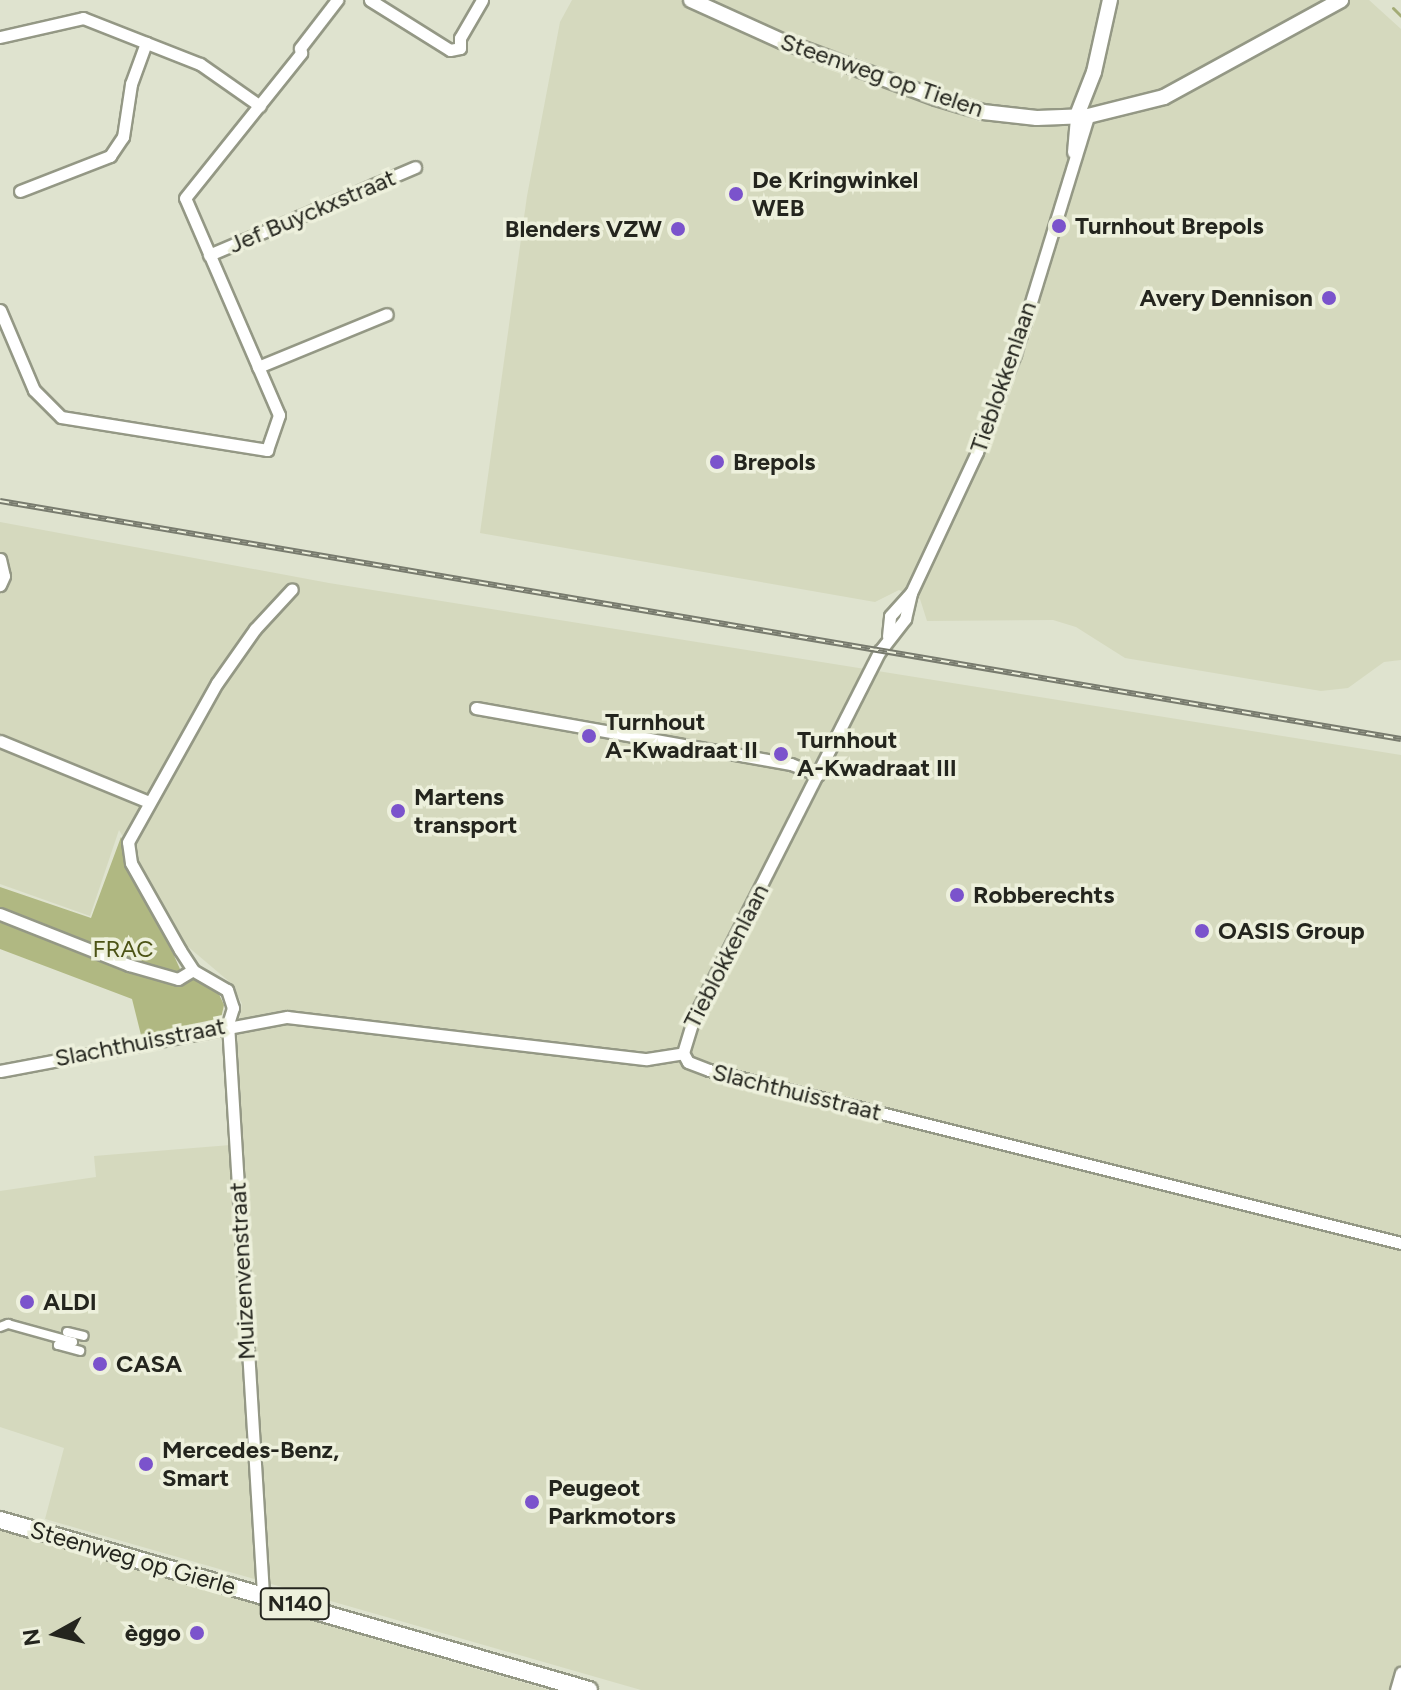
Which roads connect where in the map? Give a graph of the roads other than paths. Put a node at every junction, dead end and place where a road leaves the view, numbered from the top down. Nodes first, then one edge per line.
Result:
1 (318, 0) edge
2 (370, 0) edge
3 (482, 0) edge
4 (691, 0) edge
5 (1110, 0) edge
6 (1341, 0) edge
7 (333, 4) edge
8 (0, 37) edge
9 (146, 43) junction
10 (260, 106) junction
11 (1082, 117) junction
12 (415, 167) dead end
13 (20, 191) dead end
14 (209, 255) junction
15 (0, 310) edge
16 (387, 314) dead end
17 (258, 367) junction
18 (0, 559) edge
19 (0, 585) edge
20 (292, 589) dead end
21 (476, 708) dead end
22 (0, 741) edge
23 (818, 775) junction
24 (149, 802) junction
25 (0, 914) edge
26 (193, 970) junction
27 (228, 1024) junction
28 (683, 1053) junction
29 (0, 1071) edge
30 (1401, 1243) edge
31 (0, 1327) edge
32 (52, 1336) junction
33 (84, 1336) dead end
34 (0, 1520) edge
35 (263, 1594) junction
36 (1401, 1673) edge
37 (589, 1690) edge
38 (1396, 1690) edge

1 - 7 street, Jef Buyckxstraat
2 - 3 street
4 - 11 street, Steenweg op Tielen
5 - 11 street
6 - 11 street, Steenweg op Tielen
7 - 10 street, Jef Buyckxstraat
8 - 9 street
9 - 10 street
9 - 13 street
10 - 14 street, Jef Buyckxstraat
11 - 23 street, Tieblokkenlaan
12 - 14 street, Jef Buyckxstraat
14 - 17 street, Jef Buyckxstraat
15 - 17 street, Jef Buyckxstraat
16 - 17 street
18 - 19 street
20 - 24 street, Muizenvenstraat
21 - 23 street
22 - 24 street
23 - 28 street, Tieblokkenlaan
24 - 26 street, Muizenvenstraat
25 - 26 street
26 - 27 street, Muizenvenstraat
27 - 28 street, Slachthuisstraat
27 - 29 street, Slachthuisstraat
27 - 35 street, Muizenvenstraat
28 - 30 street, Slachthuisstraat
31 - 32 street
32 - 32 street
32 - 33 street
34 - 35 main road, Steenweg op Gierle / N140
35 - 37 main road, Steenweg op Gierle / N140
36 - 38 street

